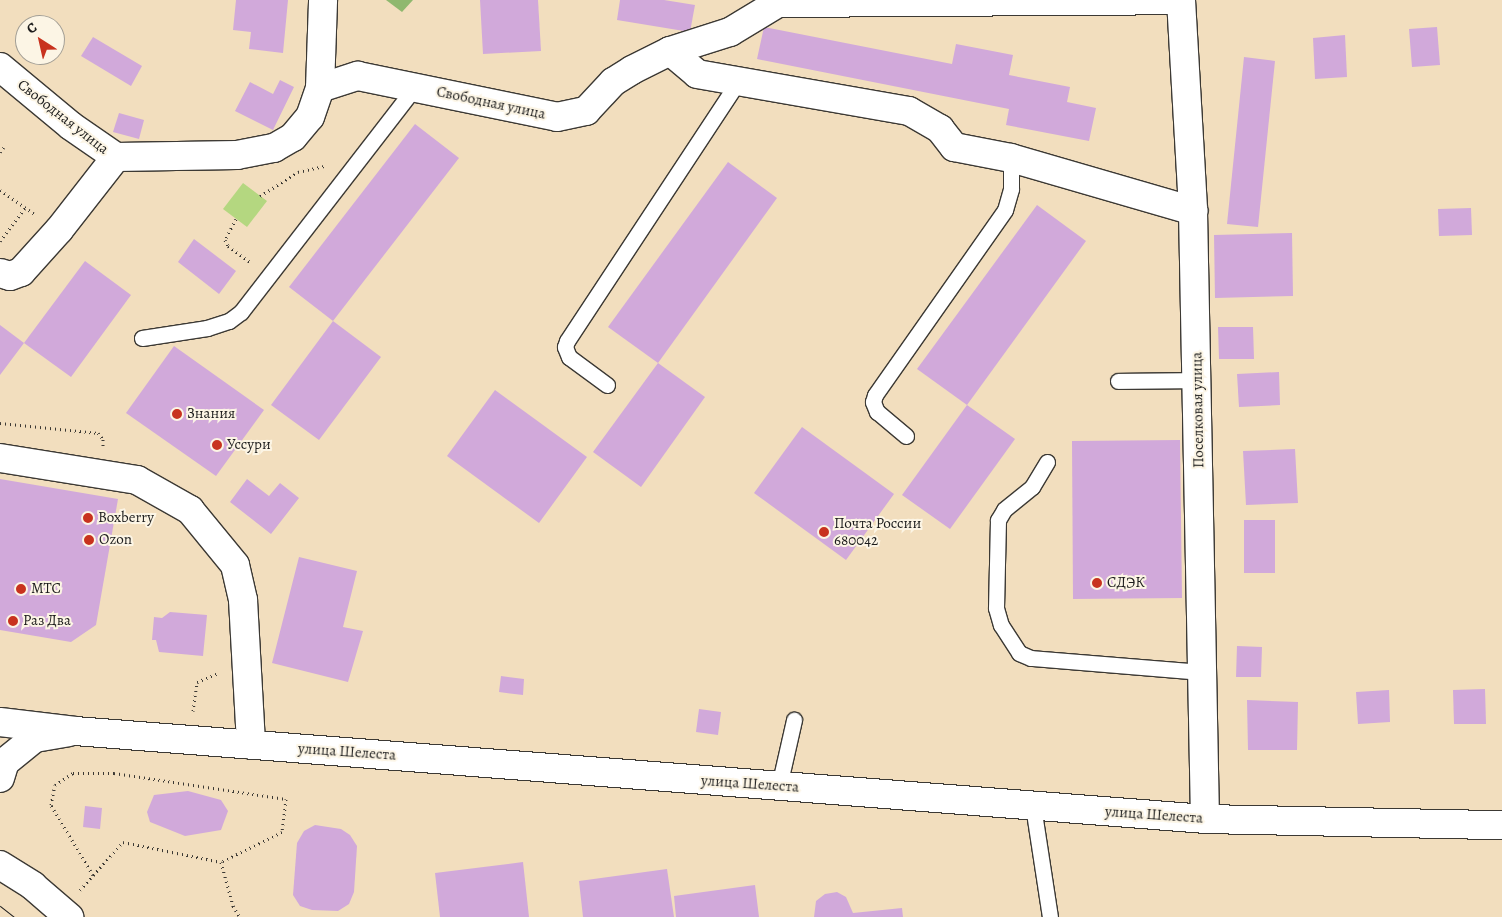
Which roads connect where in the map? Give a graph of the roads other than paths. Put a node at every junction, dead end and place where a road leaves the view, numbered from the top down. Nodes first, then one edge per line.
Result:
1 (323, 0) edge
2 (1168, 0) edge
3 (1181, 0) edge
4 (778, 2) edge
5 (670, 51) junction
6 (0, 67) edge
7 (740, 79) junction
8 (415, 86) junction
9 (320, 88) junction
10 (116, 157) junction
11 (1011, 158) junction
12 (1193, 211) junction
13 (0, 273) edge
14 (142, 338) dead end
15 (1198, 380) junction
16 (1118, 381) dead end
17 (606, 385) dead end
18 (906, 436) dead end
19 (0, 458) edge
20 (1047, 462) dead end
21 (1203, 672) junction
22 (794, 720) dead end
23 (0, 722) edge
24 (75, 731) junction
25 (251, 745) junction
26 (0, 778) edge
27 (779, 786) junction
28 (1033, 806) junction
29 (1205, 819) junction
30 (1502, 824) edge
31 (0, 845) edge
32 (0, 865) edge
33 (33, 886) junction
34 (69, 917) edge
35 (1050, 917) edge

1 - 9 street
2 - 4 street, Свободная улица
3 - 12 street, Поселковая улица
4 - 5 street, Свободная улица
5 - 7 street
5 - 8 street, Свободная улица
6 - 10 street, Свободная улица
7 - 11 street
7 - 17 lane
8 - 9 street, Свободная улица
8 - 14 lane
9 - 10 street, Свободная улица
10 - 13 street
11 - 12 street
11 - 18 lane
12 - 15 street, Поселковая улица
15 - 16 lane
15 - 21 street, Поселковая улица
19 - 25 street
20 - 21 lane
21 - 29 street, Поселковая улица
22 - 27 lane
23 - 24 street, улица Шелеста
24 - 25 street, улица Шелеста
24 - 26 street
25 - 27 street, улица Шелеста
27 - 28 street, улица Шелеста
28 - 29 street, улица Шелеста
28 - 35 lane
29 - 30 street, улица Шелеста
31 - 33 street
32 - 33 street
33 - 34 street

